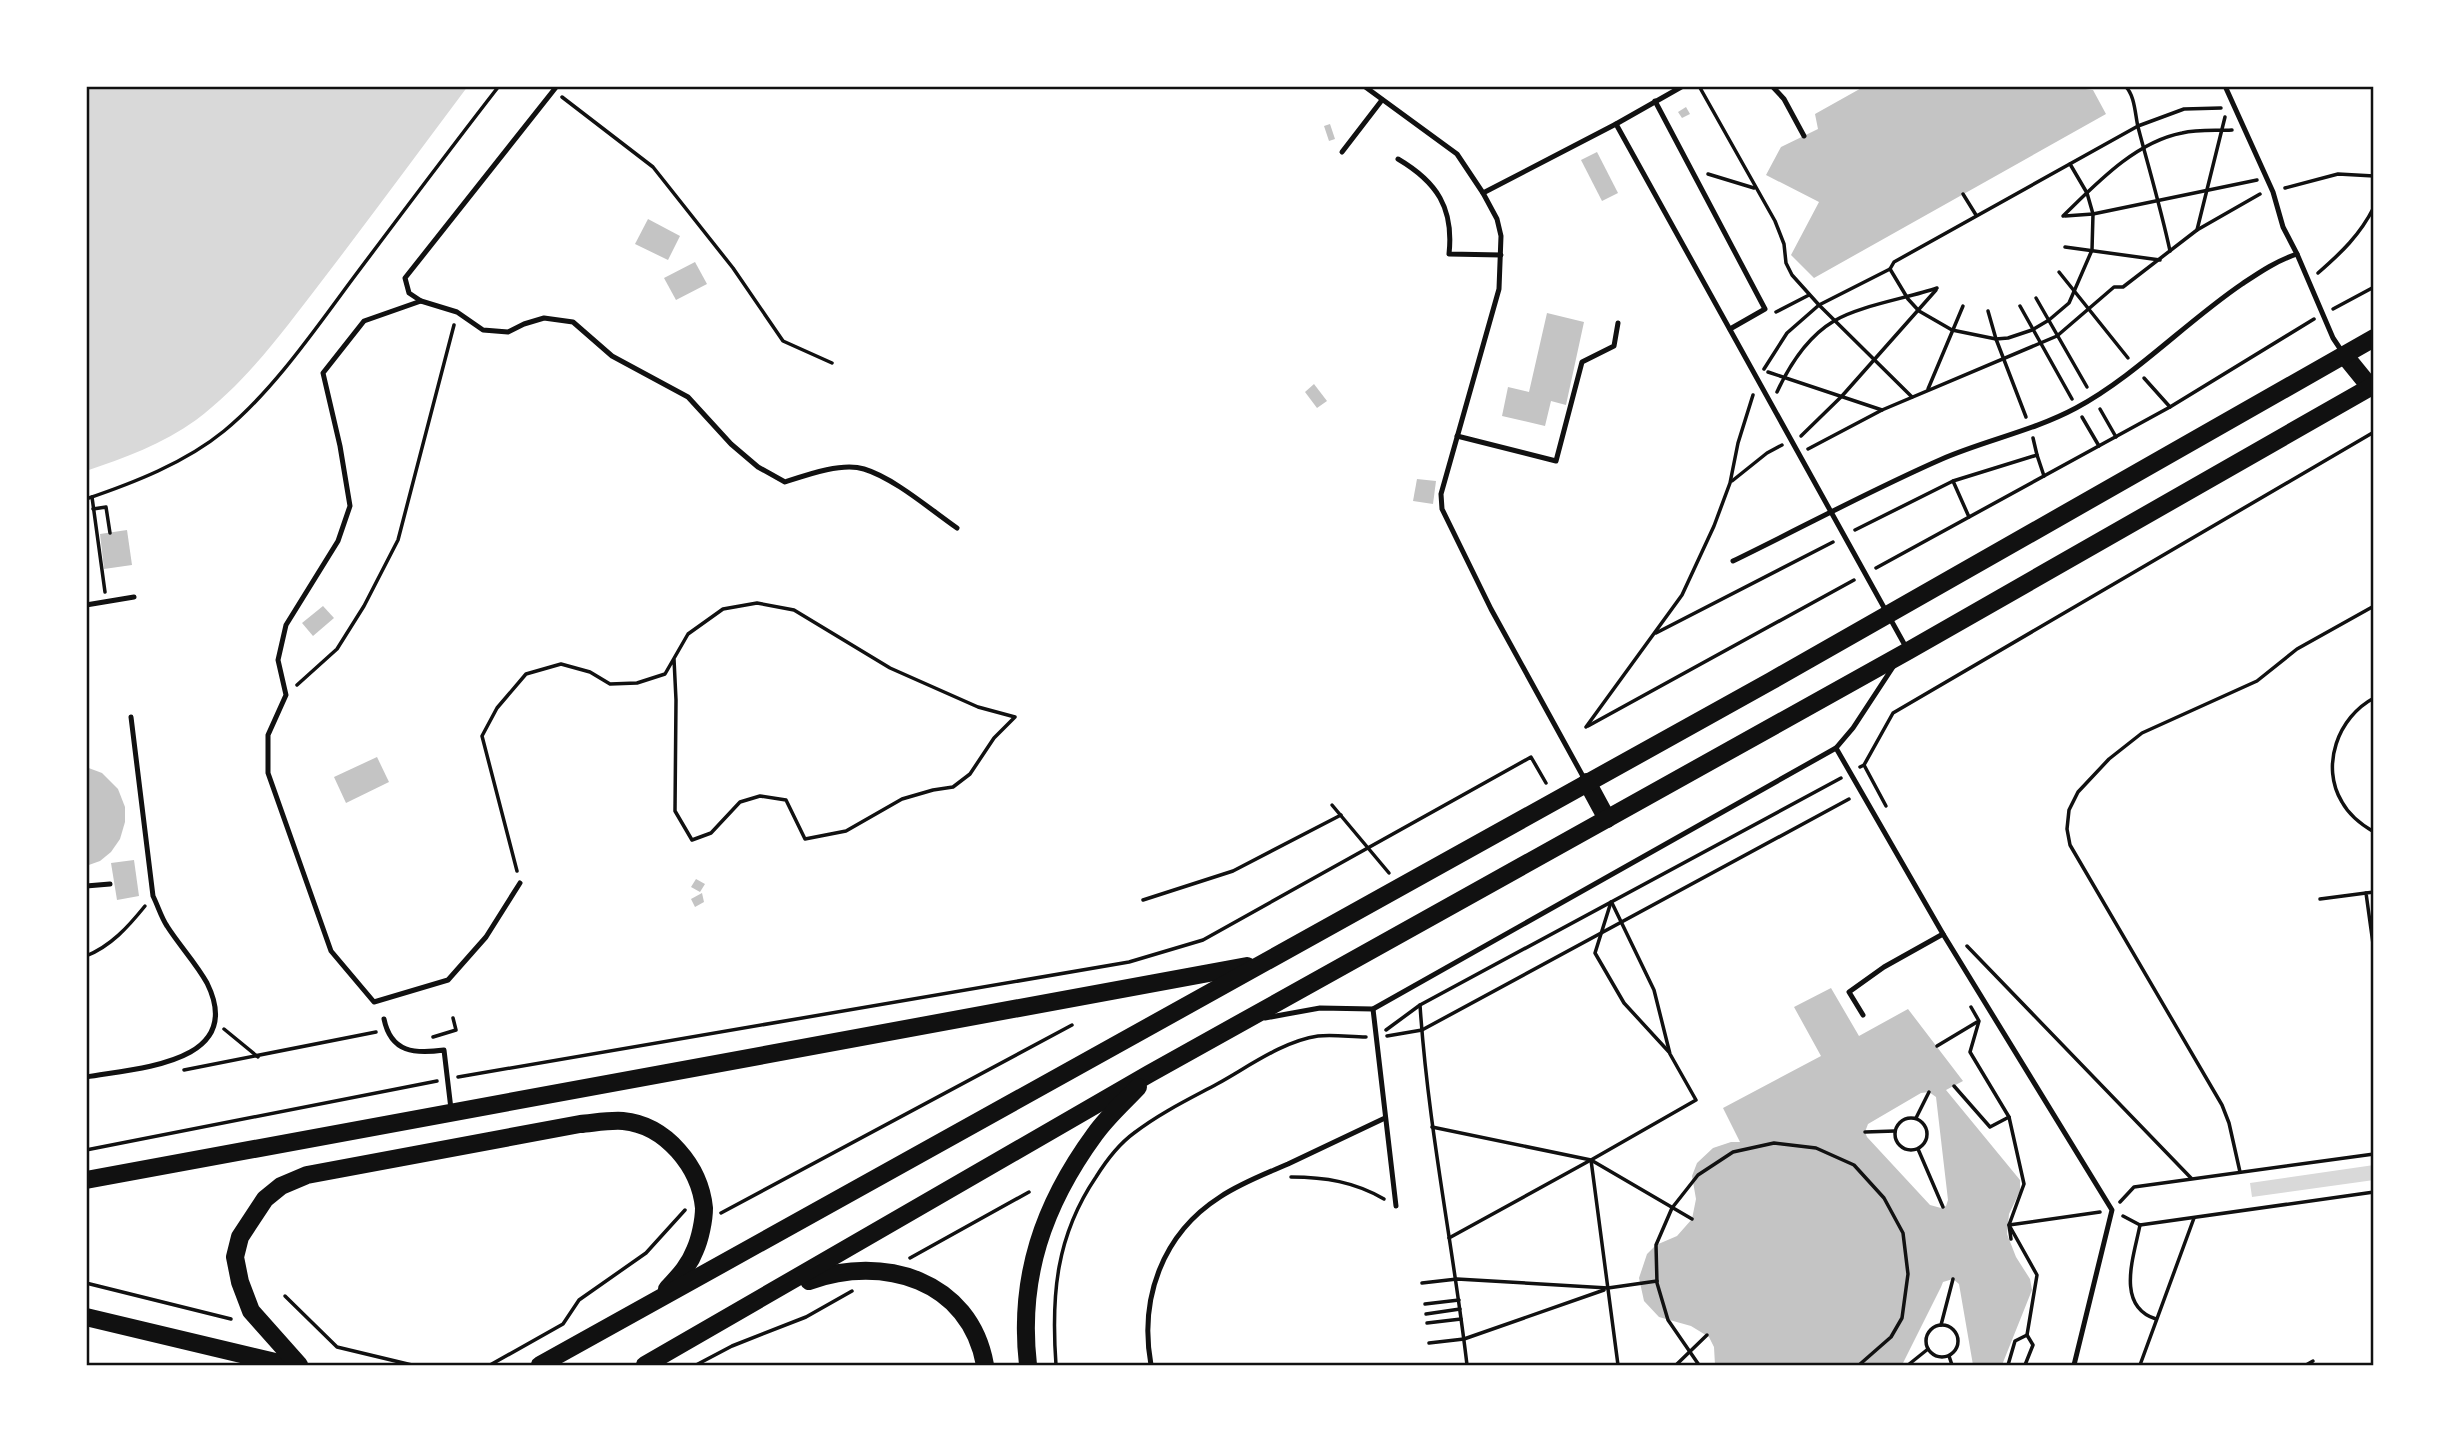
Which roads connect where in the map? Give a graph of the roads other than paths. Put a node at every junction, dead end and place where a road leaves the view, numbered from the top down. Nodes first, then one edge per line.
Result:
1 (1364, 86) edge
2 (1684, 86) edge
3 (1772, 86) edge
4 (2225, 86) edge
5 (555, 88) edge
6 (1382, 100) junction
7 (1655, 101) junction
8 (1616, 124) junction
9 (1804, 136) dead end
10 (1342, 152) dead end
11 (1398, 159) dead end
12 (1483, 193) junction
13 (2297, 254) junction
14 (1502, 255) junction
15 (421, 301) junction
16 (1618, 323) dead end
17 (1730, 329) junction
18 (2374, 338) edge
19 (2345, 356) junction
20 (2372, 386) edge
21 (1457, 436) junction
22 (1832, 513) junction
23 (957, 528) dead end
24 (1732, 561) dead end
25 (134, 597) dead end
26 (86, 605) edge
27 (1889, 613) junction
28 (1908, 650) junction
29 (131, 717) dead end
30 (1836, 748) junction
31 (1587, 782) junction
32 (1607, 819) junction
33 (520, 883) road end
34 (110, 884) dead end
35 (86, 886) edge
36 (1943, 934) junction
37 (1260, 963) junction
38 (1373, 1009) junction
39 (1863, 1015) dead end
40 (384, 1019) dead end
41 (1238, 1025) junction
42 (1149, 1074) junction
43 (86, 1077) edge
44 (451, 1112) junction
45 (1385, 1118) junction
46 (86, 1180) edge
47 (1396, 1206) road end
48 (769, 1295) junction
49 (660, 1298) junction
50 (86, 1317) edge
51 (288, 1365) edge
52 (299, 1365) edge
53 (540, 1365) edge
54 (645, 1365) edge
55 (985, 1365) edge
56 (1028, 1365) edge
57 (1151, 1365) edge
58 (2074, 1365) edge

1 - 6 lane
2 - 7 lane
3 - 9 lane
4 - 13 lane
5 - 15 lane
6 - 10 lane
6 - 12 lane
7 - 8 lane
7 - 17 lane
8 - 12 lane
8 - 17 lane
11 - 14 lane
12 - 14 lane
13 - 19 lane
13 - 22 lane
14 - 21 lane
15 - 23 lane
15 - 33 lane
16 - 21 lane
17 - 22 lane
18 - 19 main road
19 - 20 main road
19 - 27 main road
20 - 28 main road
21 - 31 lane
22 - 24 lane
22 - 27 lane
25 - 26 lane
27 - 28 lane
27 - 31 main road
28 - 30 lane
28 - 32 main road
29 - 43 lane
30 - 36 lane
30 - 38 lane
31 - 32 main road
31 - 37 main road
32 - 41 main road
34 - 35 lane
36 - 39 lane
36 - 58 lane
37 - 44 main road
37 - 49 main road
38 - 41 lane
38 - 45 lane
40 - 44 lane
41 - 42 main road
42 - 48 main road
42 - 56 main road
44 - 46 main road
45 - 47 lane
45 - 57 lane
48 - 54 main road
48 - 55 main road
49 - 52 main road
49 - 53 main road
50 - 51 main road

